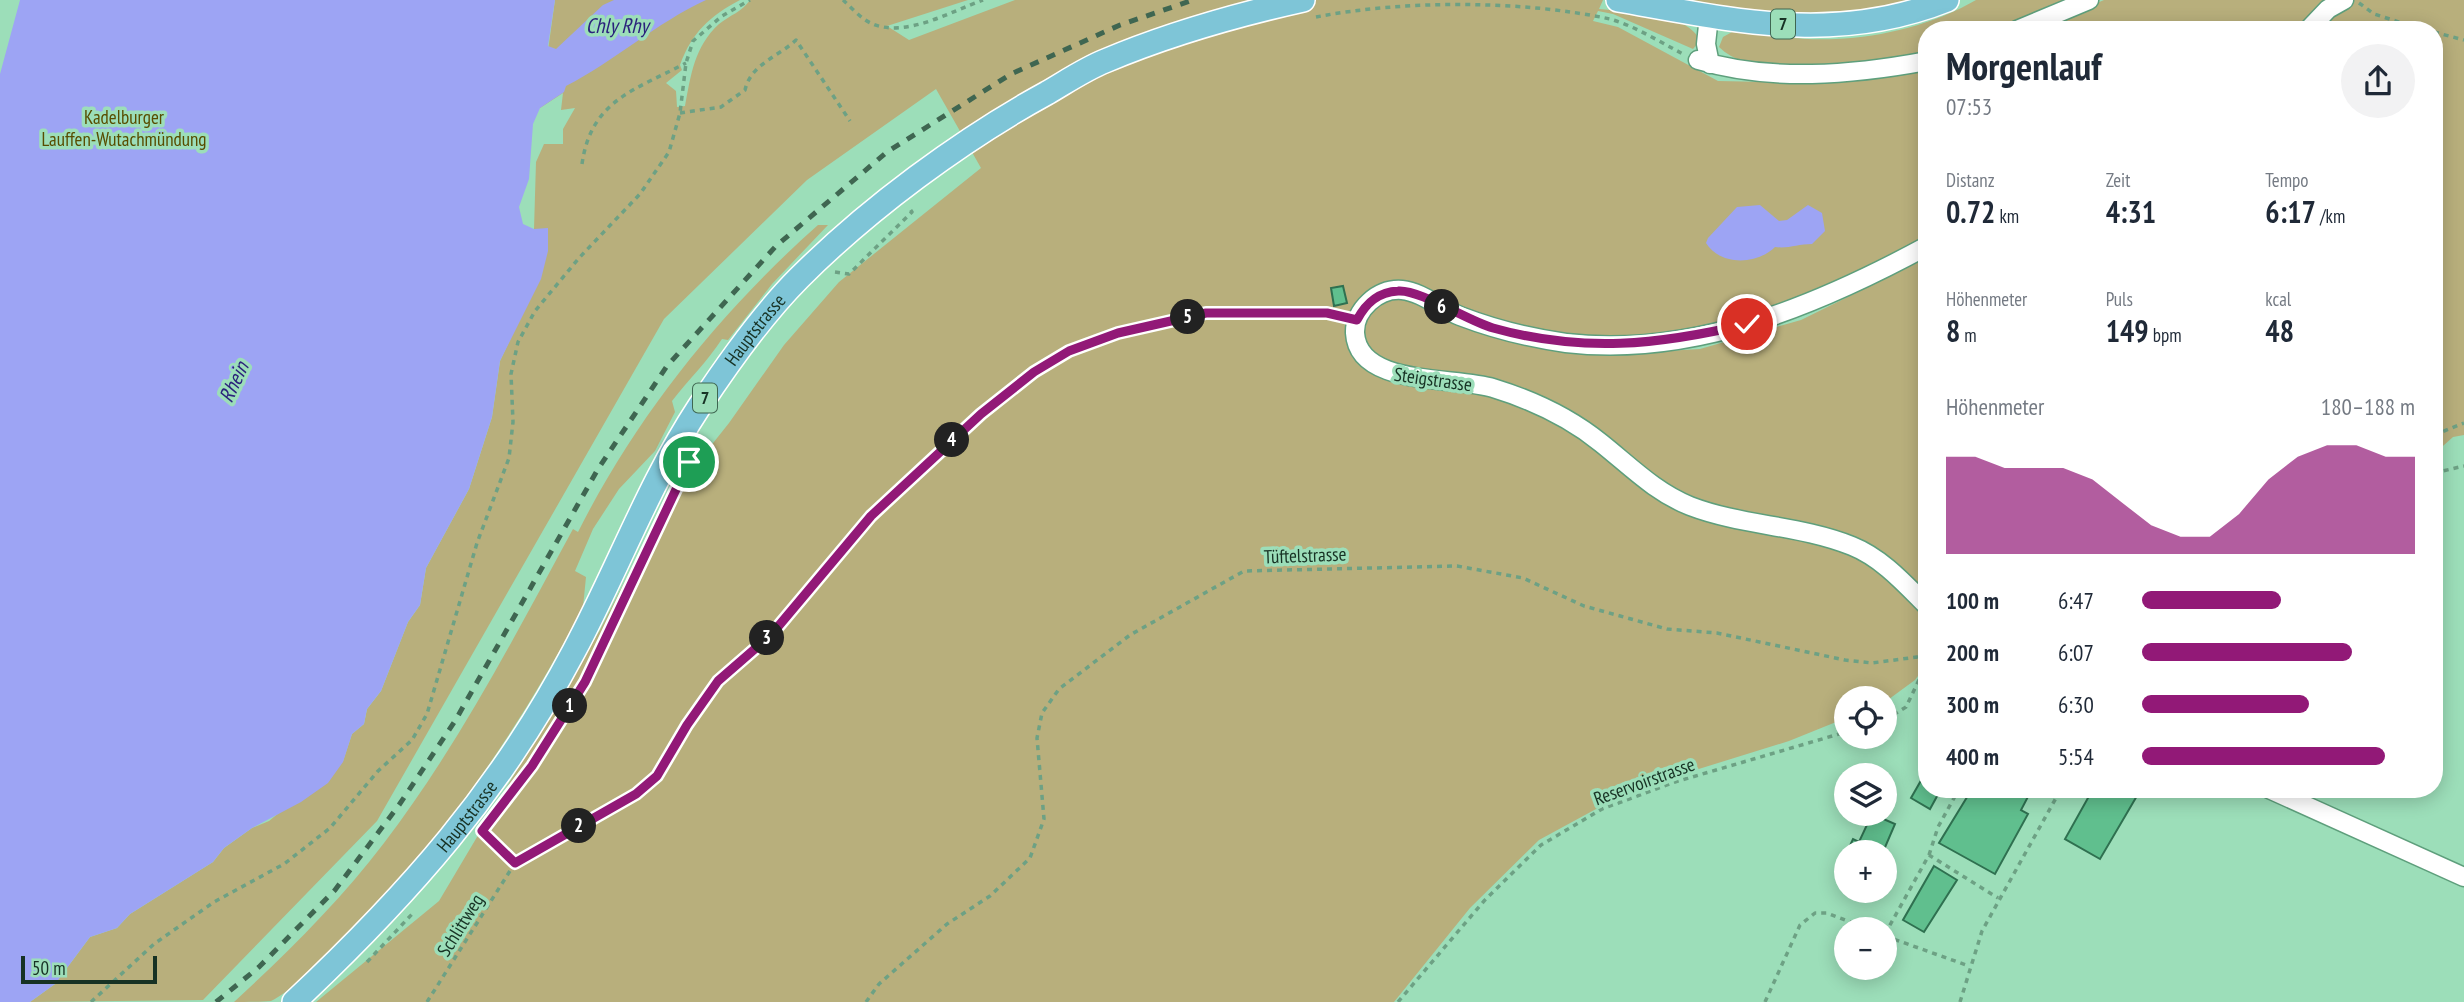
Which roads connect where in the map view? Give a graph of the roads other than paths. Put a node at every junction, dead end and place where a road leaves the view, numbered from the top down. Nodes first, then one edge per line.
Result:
1 (1618, 0) edge
2 (1947, 0) edge
3 (2089, 0) edge
4 (2344, 0) edge
5 (1305, 9) edge
6 (1709, 16) junction
7 (2039, 21) edge
8 (2317, 21) edge
9 (1918, 63) edge
10 (1918, 251) edge
11 (1918, 597) edge
12 (2289, 798) edge
13 (2464, 877) edge
14 (294, 1002) edge

1 - 6 main road, 7
2 - 6 main road, 7
3 - 7 street
4 - 8 street
5 - 14 main road, Hauptstrasse / 7
6 - 9 street
10 - 11 street, Steigstrasse
12 - 13 street

